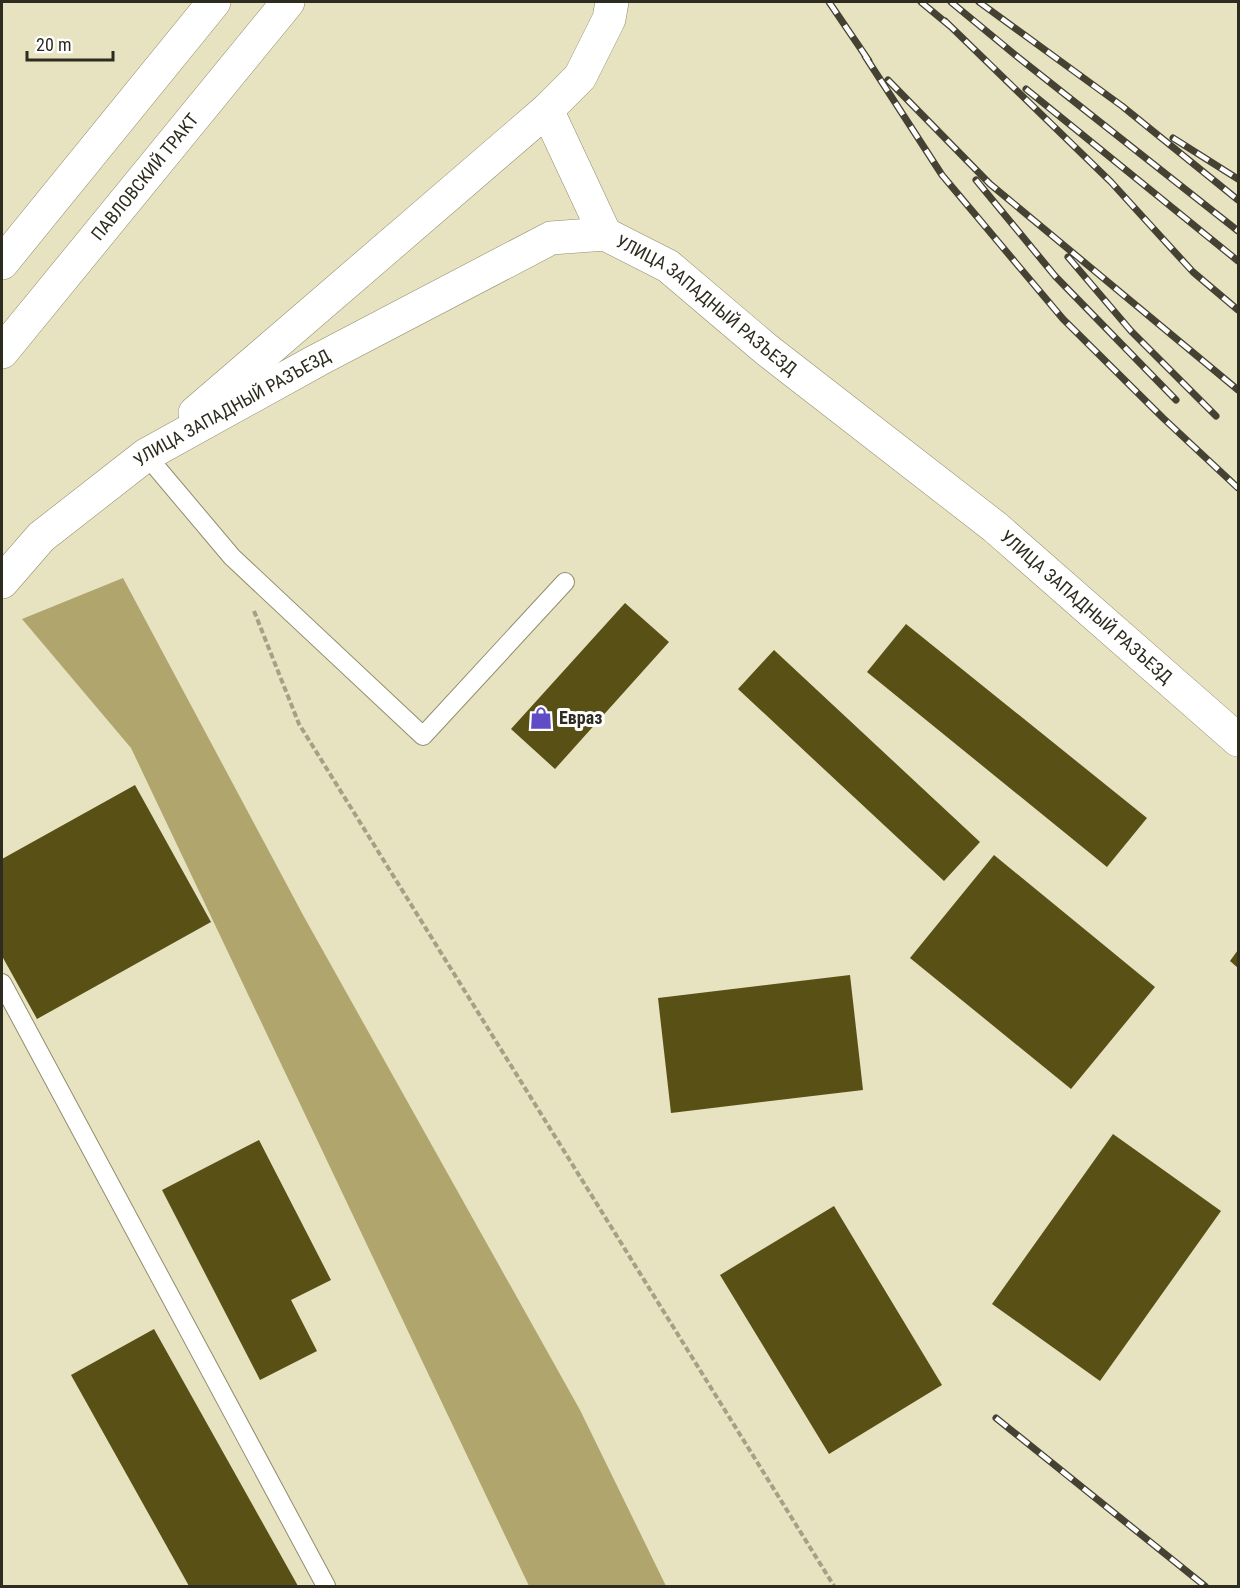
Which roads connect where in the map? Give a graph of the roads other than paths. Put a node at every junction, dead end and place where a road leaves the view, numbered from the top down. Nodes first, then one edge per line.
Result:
1 (214, 2) edge
2 (288, 2) edge
3 (612, 2) edge
4 (547, 110) junction
5 (605, 234) junction
6 (2, 263) edge
7 (2, 352) edge
8 (146, 455) junction
9 (2, 582) edge
10 (565, 582) dead end
11 (1239, 740) edge
12 (2, 983) edge
13 (326, 1587) edge

1 - 6 main road
2 - 7 main road, ПАВЛОВСКИЙ ТРАКТ
3 - 4 main road
4 - 5 main road
4 - 8 main road
5 - 8 main road, УЛИЦА ЗАПАДНЫЙ РАЗЪЕЗД
5 - 11 main road, УЛИЦА ЗАПАДНЫЙ РАЗЪЕЗД
8 - 9 main road, УЛИЦА ЗАПАДНЫЙ РАЗЪЕЗД
8 - 10 lane
12 - 13 lane

